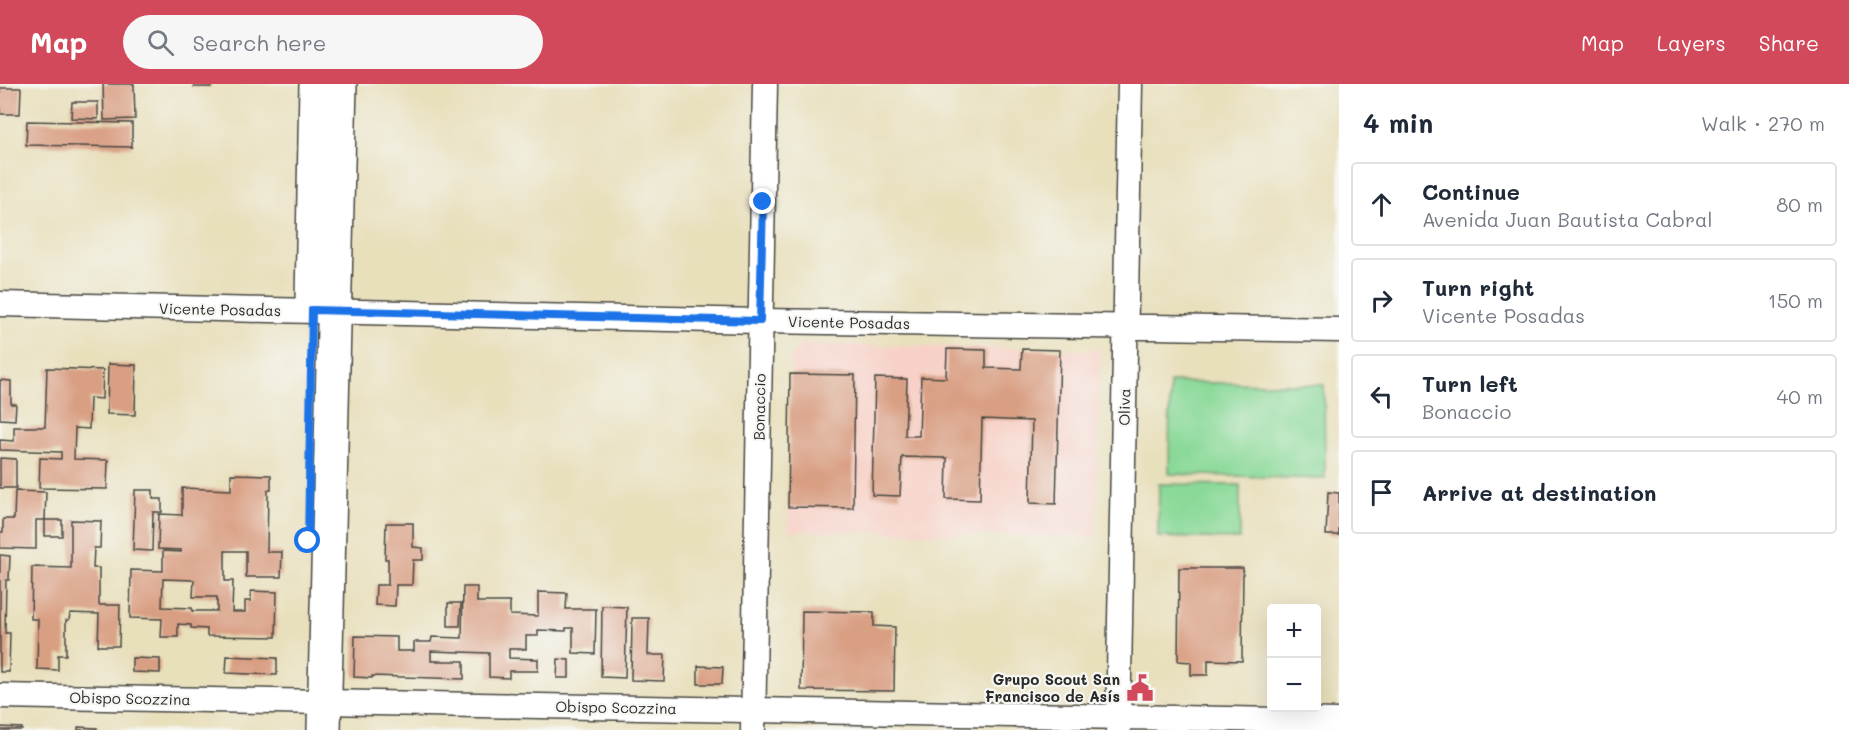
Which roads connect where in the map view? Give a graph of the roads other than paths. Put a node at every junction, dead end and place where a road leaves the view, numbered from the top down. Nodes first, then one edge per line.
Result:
1 (316, 84) edge
2 (340, 84) edge
3 (765, 84) edge
4 (1130, 84) edge
5 (0, 304) edge
6 (324, 311) junction
7 (760, 321) junction
8 (1125, 327) junction
9 (1339, 330) edge
10 (0, 696) edge
11 (315, 716) edge
12 (754, 720) edge
13 (1339, 721) edge
14 (1118, 723) edge

1 - 6 main road
2 - 6 main road
3 - 7 street, Bonaccio
4 - 8 street, Oliva
5 - 6 street, Vicente Posadas
6 - 7 street, Vicente Posadas
6 - 11 main road
7 - 8 street, Vicente Posadas
7 - 12 street, Bonaccio
8 - 9 street, Vicente Posadas
8 - 14 street, Oliva
10 - 11 street, Obispo Scozzina
11 - 12 street, Obispo Scozzina
12 - 14 street, Obispo Scozzina
13 - 14 street, Obispo Scozzina

